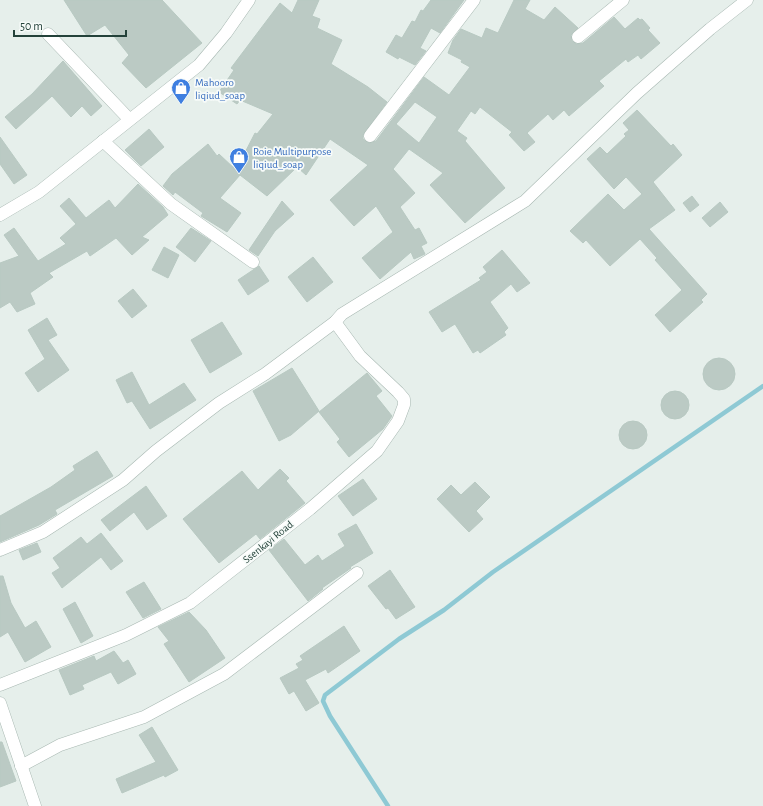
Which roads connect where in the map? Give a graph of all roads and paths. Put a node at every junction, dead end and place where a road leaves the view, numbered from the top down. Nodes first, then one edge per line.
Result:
1 (249, 0) edge
2 (474, 0) edge
3 (623, 0) edge
4 (747, 0) edge
5 (48, 34) dead end
6 (578, 37) dead end
7 (129, 119) junction
8 (370, 136) dead end
9 (103, 141) junction
10 (0, 216) edge
11 (253, 262) dead end
12 (335, 322) junction
13 (0, 550) edge
14 (357, 573) dead end
15 (0, 685) edge
16 (0, 703) edge
17 (21, 766) junction
18 (35, 806) edge

1 - 7 street
2 - 8 street
3 - 6 street
4 - 12 street
5 - 7 street
7 - 9 street
9 - 10 street
9 - 11 street
12 - 13 street
12 - 15 street, Ssenkayi Road
14 - 17 street
16 - 17 street
17 - 18 street

